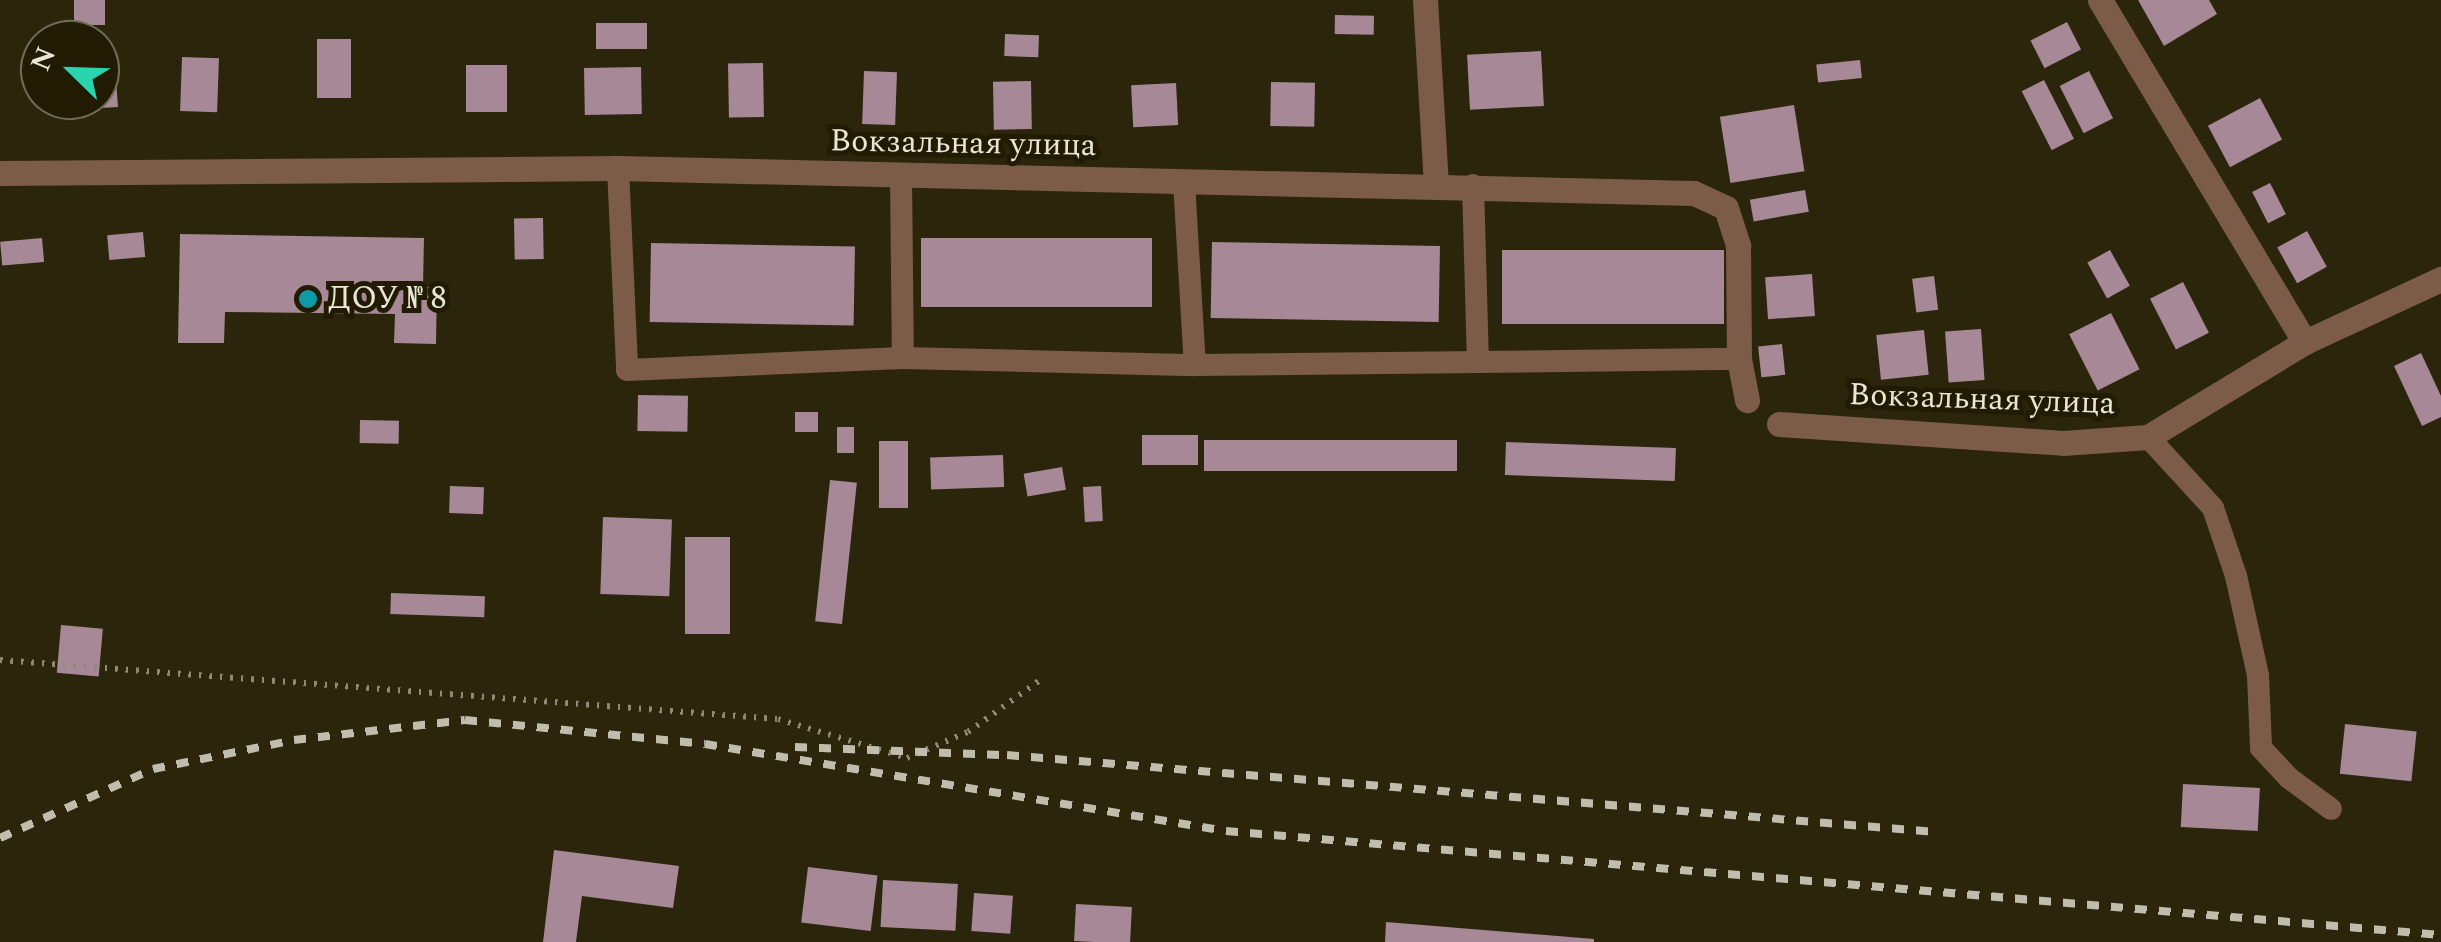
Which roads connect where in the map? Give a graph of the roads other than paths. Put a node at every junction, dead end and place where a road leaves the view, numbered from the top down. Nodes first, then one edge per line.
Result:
1 (1425, 0) edge
2 (2100, 0) edge
3 (618, 168) junction
4 (0, 174) edge
5 (901, 175) junction
6 (1184, 182) junction
7 (1436, 185) junction
8 (1473, 185) junction
9 (2441, 279) edge
10 (2305, 342) junction
11 (903, 358) junction
12 (1740, 359) junction
13 (1478, 362) junction
14 (1195, 364) junction
15 (1747, 400) dead end
16 (1779, 424) dead end
17 (2148, 437) junction
18 (2331, 809) dead end

1 - 7 street
2 - 10 street
3 - 4 street, Вокзальная улица
3 - 5 street, Вокзальная улица
3 - 11 lane
5 - 6 street, Вокзальная улица
5 - 11 lane
6 - 7 street, Вокзальная улица
6 - 14 lane
7 - 8 street, Вокзальная улица
8 - 12 street, Вокзальная улица
8 - 13 lane
9 - 10 street, Вокзальная улица
10 - 17 street, Вокзальная улица
11 - 14 lane
12 - 13 lane
12 - 15 street, Вокзальная улица
13 - 14 lane
16 - 17 street, Вокзальная улица
17 - 18 lane

